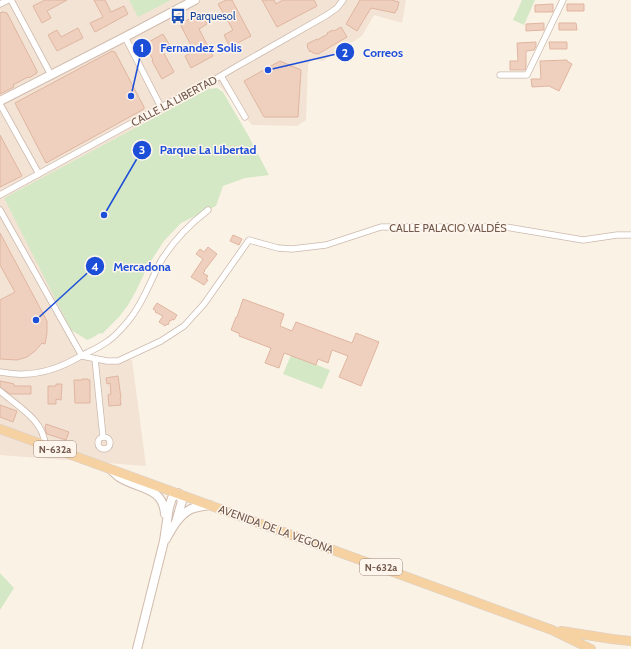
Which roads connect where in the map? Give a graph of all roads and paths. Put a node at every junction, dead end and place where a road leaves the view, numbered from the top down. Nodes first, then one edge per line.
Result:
1 (8, 0) edge
2 (11, 0) edge
3 (195, 0) edge
4 (343, 0) edge
5 (563, 0) edge
6 (0, 4) edge
7 (125, 37) junction
8 (51, 75) junction
9 (500, 75) dead end
10 (221, 76) junction
11 (0, 103) edge
12 (161, 107) junction
13 (245, 118) dead end
14 (39, 174) junction
15 (0, 195) edge
16 (0, 210) edge
17 (208, 210) dead end
18 (631, 235) edge
19 (82, 356) junction
20 (95, 359) junction
21 (0, 372) edge
22 (0, 391) edge
23 (0, 429) edge
24 (103, 437) dead end
25 (45, 445) junction
26 (109, 469) junction
27 (178, 493) junction
28 (210, 505) junction
29 (176, 522) junction
30 (166, 524) junction
31 (164, 541) junction
32 (552, 630) junction
33 (631, 641) edge
34 (137, 649) edge
35 (591, 649) edge

1 - 6 street
2 - 8 street
3 - 7 street
4 - 10 street, CALLE LA LIBERTAD
5 - 9 street
7 - 8 street
7 - 12 street
8 - 11 street
10 - 12 street, CALLE LA LIBERTAD
10 - 13 street
11 - 14 street
12 - 14 street, CALLE LA LIBERTAD
14 - 15 street, CALLE LA LIBERTAD
16 - 19 street
17 - 19 street
18 - 20 street, CALLE PALACIO VALDÉS
19 - 20 street, CALLE PALACIO VALDÉS
19 - 21 street
20 - 24 street
22 - 25 street
23 - 25 main road, AVENIDA DE LA VEGONA / N-632a
25 - 26 main road, AVENIDA DE LA VEGONA / N-632a
26 - 27 main road, AVENIDA DE LA VEGONA / N-632a
26 - 30 street
27 - 28 main road, AVENIDA DE LA VEGONA / N-632a
27 - 29 street
27 - 30 street
28 - 29 street
28 - 32 main road, AVENIDA DE LA VEGONA / N-632a
29 - 31 street
30 - 31 street
31 - 34 street
32 - 33 main road, N-632a
32 - 35 main road, N-632a

